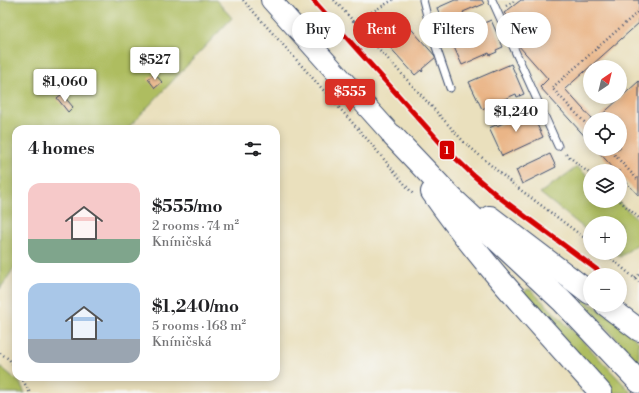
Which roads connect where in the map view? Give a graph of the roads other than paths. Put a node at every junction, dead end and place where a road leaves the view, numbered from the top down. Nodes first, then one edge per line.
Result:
1 (271, 0) edge
2 (423, 0) edge
3 (492, 0) edge
4 (450, 88) dead end
5 (393, 136) junction
6 (558, 146) road end
7 (583, 288) edge
8 (615, 312) edge
9 (639, 330) edge
10 (639, 382) edge
11 (601, 393) edge

1 - 5 main road
2 - 4 lane
3 - 6 lane
5 - 7 highway
5 - 10 highway
5 - 11 highway
8 - 9 highway

